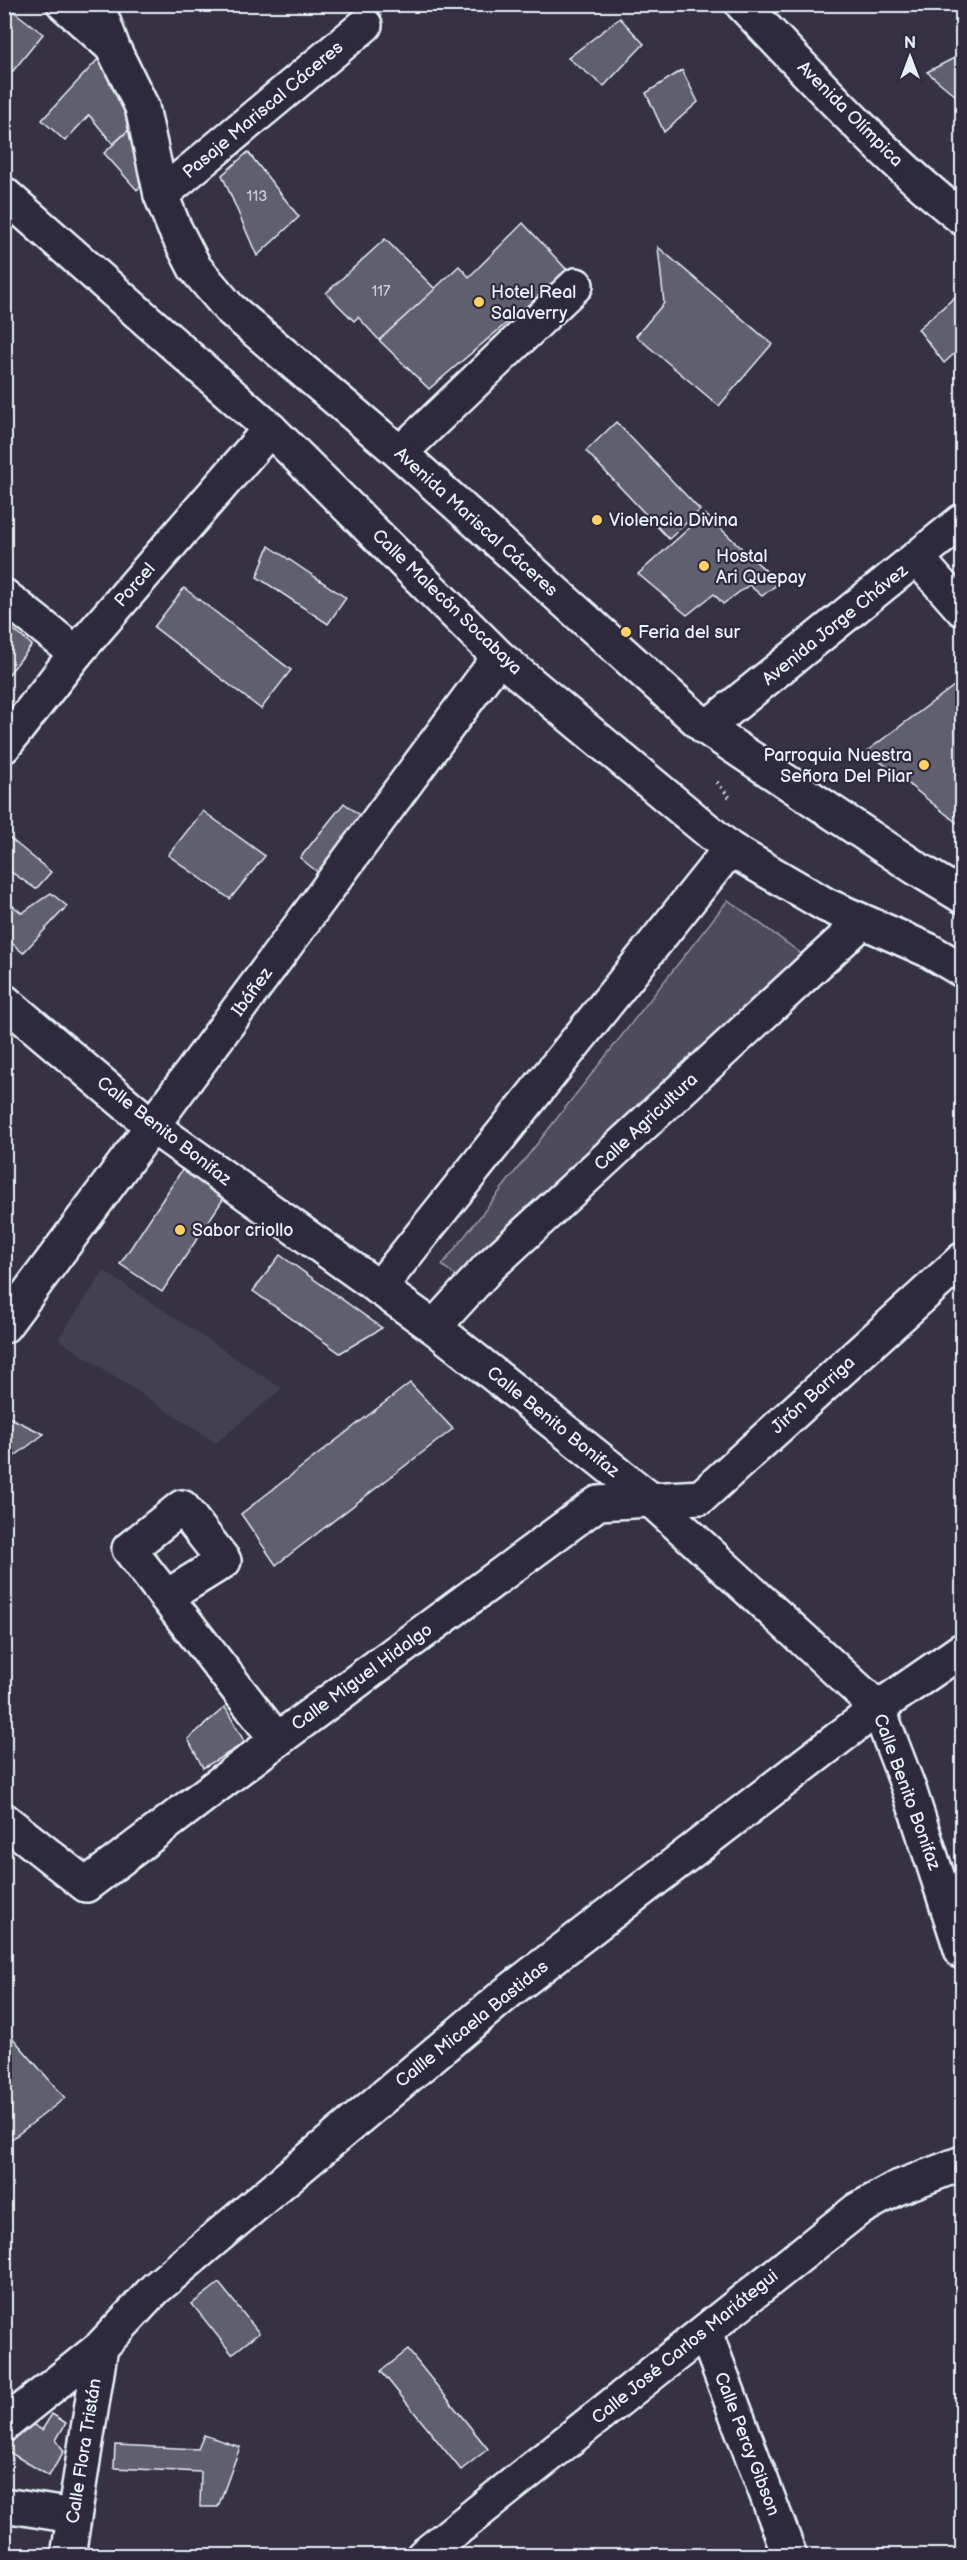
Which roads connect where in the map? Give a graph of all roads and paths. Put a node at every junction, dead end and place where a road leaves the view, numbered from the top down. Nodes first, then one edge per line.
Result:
1 (64, 4) edge
2 (97, 4) edge
3 (742, 4) edge
4 (365, 25) dead end
5 (113, 48) junction
6 (4, 194) edge
7 (161, 195) junction
8 (963, 218) edge
9 (576, 285) dead end
10 (270, 429) junction
11 (400, 453) junction
12 (963, 521) edge
13 (918, 558) junction
14 (4, 596) edge
15 (963, 609) edge
16 (76, 653) junction
17 (499, 657) junction
18 (706, 728) junction
19 (4, 746) edge
20 (730, 849) junction
21 (963, 896) edge
22 (862, 921) junction
23 (963, 970) edge
24 (4, 1001) edge
25 (152, 1126) junction
26 (963, 1260) edge
27 (379, 1288) junction
28 (4, 1326) edge
29 (434, 1327) junction
30 (651, 1500) junction
31 (166, 1597) dead end
32 (963, 1650) edge
33 (878, 1708) junction
34 (277, 1740) junction
35 (4, 1820) edge
36 (963, 1952) edge
37 (963, 2163) edge
38 (705, 2332) junction
39 (101, 2347) junction
40 (4, 2425) edge
41 (4, 2505) edge
42 (73, 2516) junction
43 (68, 2556) edge
44 (423, 2556) edge
45 (790, 2556) edge

1 - 5 street, Avenida Mariscal Cáceres
2 - 5 street, Avenida Mariscal Cáceres
3 - 8 street, Avenida Olímpica
4 - 7 street, Pasaje Mariscal Cáceres
5 - 7 street, Avenida Mariscal Cáceres
6 - 10 street, Calle Malecón Socabaya
7 - 11 street, Avenida Mariscal Cáceres
9 - 11 street
10 - 16 street, Porcel
10 - 17 street, Calle Malecón Socabaya
11 - 18 street, Avenida Mariscal Cáceres
12 - 13 street, Avenida Jorge Chávez
13 - 15 street
13 - 18 street, Avenida Jorge Chávez
14 - 16 street
16 - 19 street, Porcel
17 - 20 street, Calle Malecón Socabaya
17 - 25 street, Ibáñez
18 - 21 street, Avenida Mariscal Cáceres
20 - 22 street, Calle Malecón Socabaya
20 - 27 street
22 - 23 street, Calle Malecón Socabaya
22 - 29 street, Calle Agricultura
24 - 25 street, Calle Benito Bonifaz
25 - 27 street, Calle Benito Bonifaz
25 - 28 street, Ibáñez
26 - 30 street, Jirón Barriga
27 - 29 street, Calle Benito Bonifaz
29 - 30 street, Calle Benito Bonifaz
30 - 33 street, Calle Benito Bonifaz
30 - 34 street, Calle Miguel Hidalgo
31 - 34 street
32 - 33 street, Callle Micaela Bastidas
33 - 36 street, Calle Benito Bonifaz
33 - 39 street, Callle Micaela Bastidas
34 - 35 street, Calle Miguel Hidalgo
37 - 38 street, Calle José Carlos Mariátegui
38 - 44 street, Calle José Carlos Mariátegui
38 - 45 street, Calle Percy Gibson
39 - 40 street, Callle Micaela Bastidas
39 - 42 street, Calle Flora Tristán
41 - 42 street
42 - 43 street, Calle Flora Tristán

